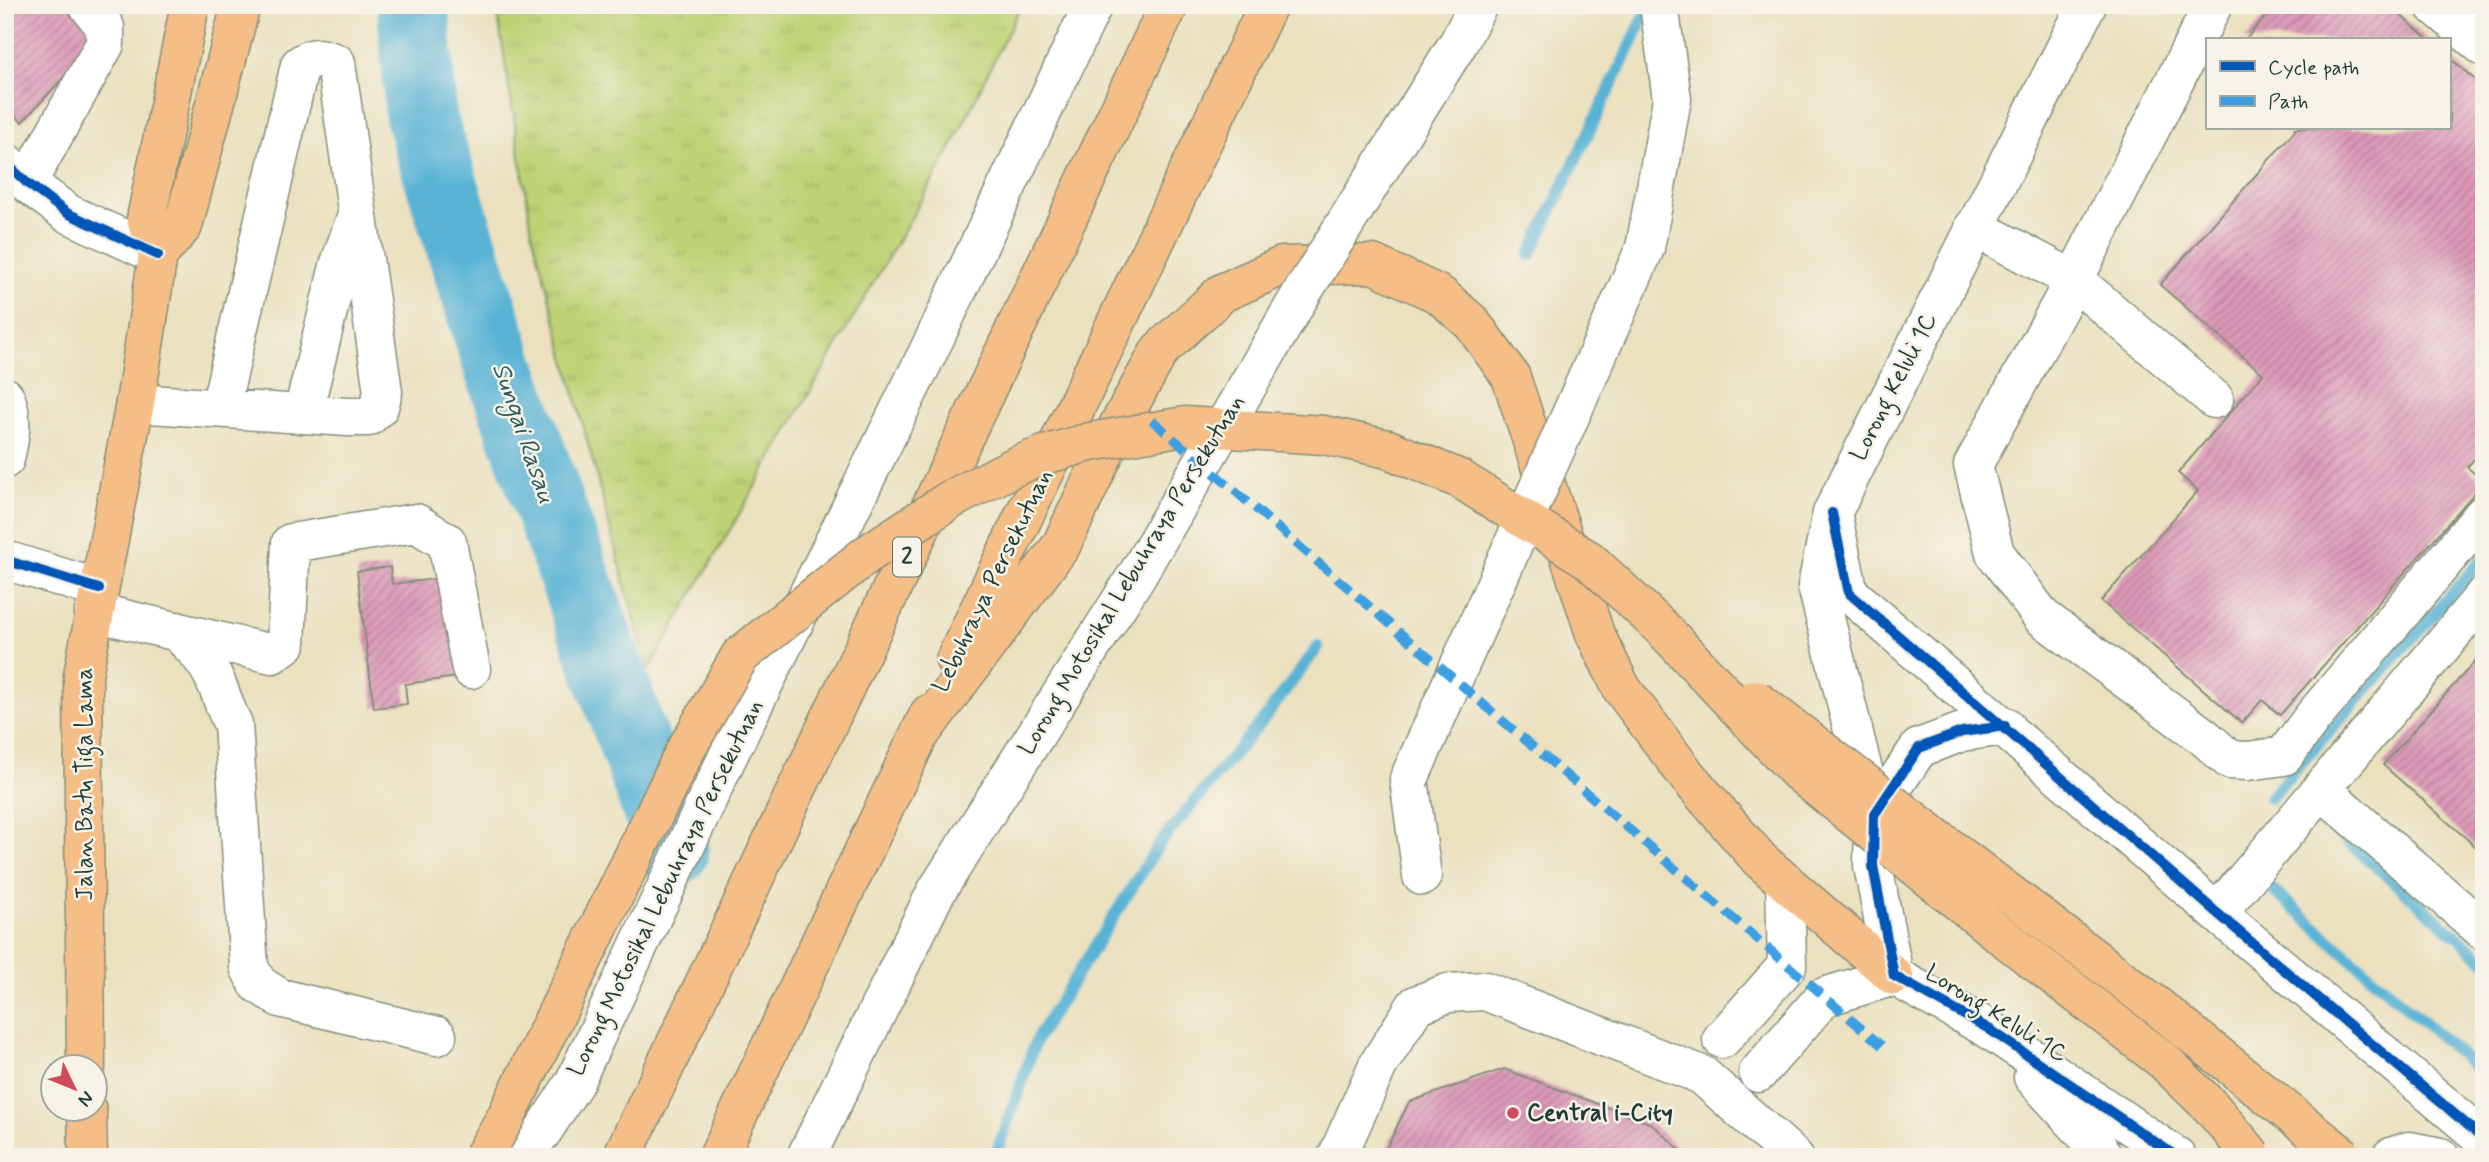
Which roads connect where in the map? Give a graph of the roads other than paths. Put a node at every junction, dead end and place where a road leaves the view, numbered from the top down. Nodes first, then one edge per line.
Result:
1 (89, 5) edge
2 (190, 5) edge
3 (241, 5) edge
4 (1093, 5) edge
5 (1169, 5) edge
6 (1268, 5) edge
7 (1478, 5) edge
8 (1659, 5) edge
9 (2087, 5) edge
10 (2213, 5) edge
11 (2434, 5) edge
12 (2478, 5) edge
13 (2484, 10) edge
14 (2484, 47) edge
15 (16, 173) edge
16 (357, 216) junction
17 (1974, 227) junction
18 (158, 255) junction
19 (2074, 280) junction
20 (5, 397) edge
21 (2214, 399) dead end
22 (135, 403) junction
23 (220, 408) junction
24 (303, 413) junction
25 (5, 459) edge
26 (1832, 513) junction
27 (2484, 514) edge
28 (5, 560) edge
29 (2484, 596) edge
30 (97, 601) junction
31 (1664, 630) junction
32 (177, 631) junction
33 (471, 669) dead end
34 (2005, 726) junction
35 (918, 737) junction
36 (2321, 789) junction
37 (1874, 815) junction
38 (1422, 876) dead end
39 (1785, 881) junction
40 (2217, 913) junction
41 (2484, 931) edge
42 (1894, 976) junction
43 (1989, 1030) junction
44 (437, 1036) dead end
45 (1722, 1040) dead end
46 (86, 1054) edge
47 (1758, 1073) dead end
48 (645, 1109) junction
49 (87, 1124) edge
50 (2484, 1139) edge
51 (88, 1157) edge
52 (484, 1157) edge
53 (519, 1157) edge
54 (608, 1157) edge
55 (622, 1157) edge
56 (718, 1157) edge
57 (806, 1157) edge
58 (1337, 1157) edge
59 (1794, 1157) edge
60 (2103, 1157) edge
61 (2177, 1157) edge
62 (2253, 1157) edge
63 (2344, 1157) edge
64 (2391, 1157) edge
65 (2440, 1157) edge

1 - 15 street
2 - 18 main road, Jalan Batu Tiga Lama
3 - 18 main road
4 - 53 street, Lorong Motosikal Lebuhraya Persekutuan
5 - 48 main road, 2
6 - 35 main road, Lebuhraya Persekutuan
7 - 57 street, Lorong Motosikal Lebuhraya Persekutuan, bridge
8 - 38 street, bridge
9 - 17 street, Lorong Keluli 1C
10 - 19 street
11 - 14 street
12 - 13 street
15 - 18 street
16 - 23 street
16 - 24 street
16 - 24 street
17 - 19 street
17 - 26 street, Lorong Keluli 1C
18 - 22 main road, Jalan Batu Tiga Lama
19 - 21 street
19 - 27 street
20 - 25 street
22 - 23 street
22 - 30 main road, Jalan Batu Tiga Lama
23 - 24 street
26 - 34 street
26 - 37 street, Lorong Keluli 1C
28 - 30 street
29 - 36 street
30 - 32 street
30 - 46 main road, Jalan Batu Tiga Lama
31 - 52 main road, bridge
31 - 62 main road, bridge
31 - 63 main road, bridge
32 - 33 street
32 - 44 street
34 - 37 street
34 - 40 street
35 - 39 main road
35 - 56 main road, Lebuhraya Persekutuan
36 - 40 street
36 - 41 street
37 - 42 street, Lorong Keluli 1C
39 - 42 main road
39 - 45 street
40 - 50 street
42 - 43 street, Lorong Keluli 1C
42 - 47 street
43 - 60 street
43 - 61 street, Lorong Keluli 1C
48 - 54 main road
48 - 55 main road, 2
49 - 51 main road
58 - 59 street
64 - 65 street

